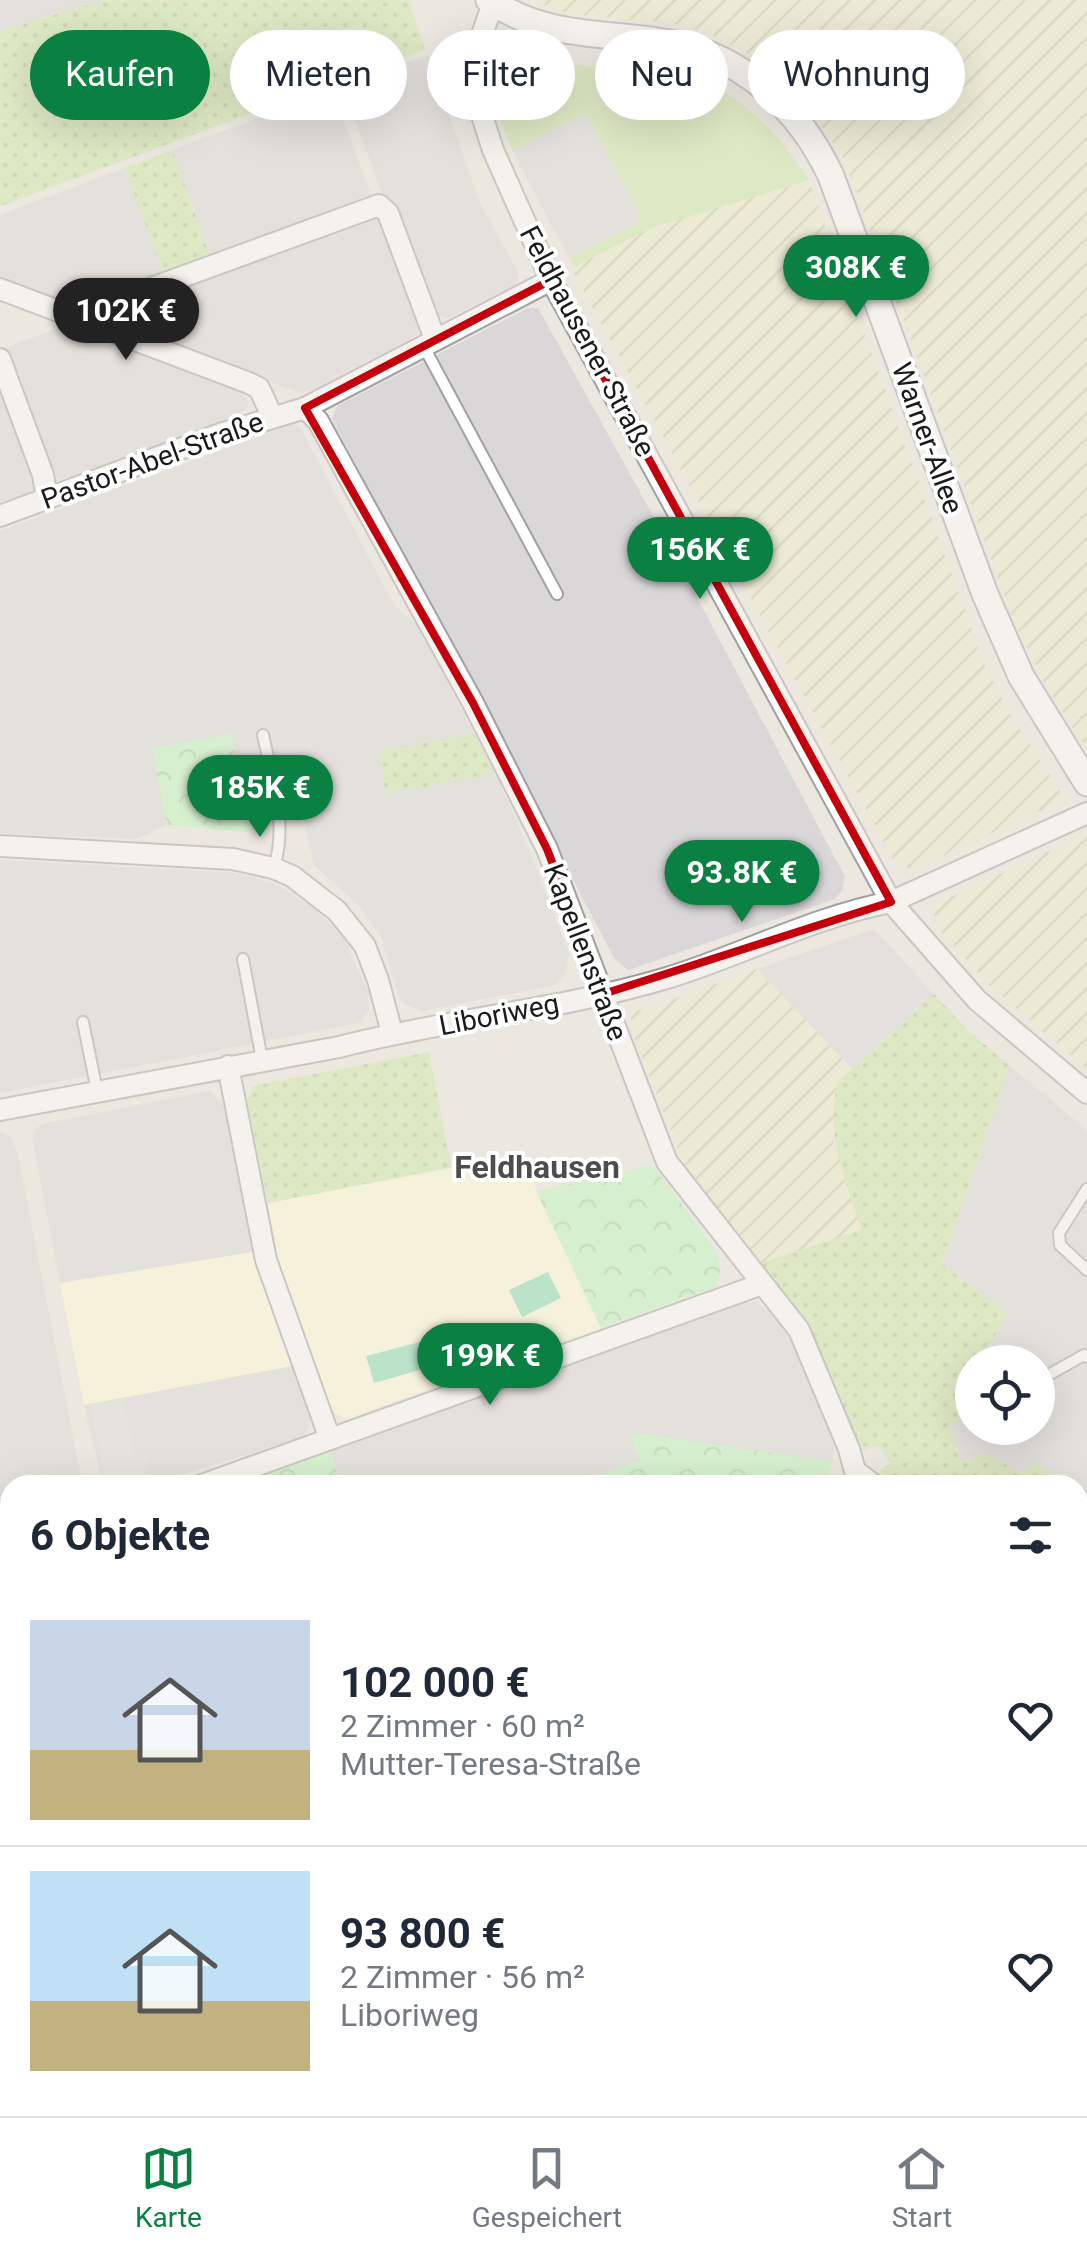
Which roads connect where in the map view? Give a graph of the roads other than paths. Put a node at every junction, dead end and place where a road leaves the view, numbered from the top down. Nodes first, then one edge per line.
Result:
1 (491, 2) edge
2 (551, 280) junction
3 (0, 289) edge
4 (75, 316) junction
5 (429, 342) junction
6 (0, 359) edge
7 (305, 408) junction
8 (272, 416) junction
9 (47, 499) junction
10 (0, 516) edge
11 (556, 594) dead end
12 (263, 734) dead end
13 (1087, 783) edge
14 (1087, 813) edge
15 (0, 846) edge
16 (273, 868) junction
17 (891, 902) junction
18 (243, 959) dead end
19 (602, 994) junction
20 (84, 1022) dead end
21 (392, 1033) junction
22 (262, 1060) junction
23 (228, 1066) junction
24 (97, 1091) junction
25 (1087, 1093) edge
26 (0, 1110) edge
27 (1087, 1189) edge
28 (1087, 1270) edge
29 (762, 1284) junction
30 (1087, 1357) edge
31 (1055, 1370) edge
32 (330, 1439) junction
33 (230, 1475) edge
34 (850, 1475) edge

1 - 2 street, Feldhausener Straße
1 - 13 street, Warner-Allee
2 - 5 street, Pastor-Abel-Straße
2 - 17 street, Feldhausener Straße
3 - 4 street
4 - 5 street
4 - 8 street
5 - 7 street, Pastor-Abel-Straße
5 - 11 lane
6 - 9 street
7 - 8 street, Pastor-Abel-Straße
7 - 19 street, Kapellenstraße
8 - 9 street, Pastor-Abel-Straße
9 - 10 street, Pastor-Abel-Straße
12 - 16 lane
14 - 17 street, Liboriweg
15 - 16 street
16 - 21 street
17 - 19 street, Liboriweg
17 - 25 street, Feldhausener Straße
18 - 22 lane
19 - 21 street, Liboriweg
19 - 29 street, Kapellenstraße
20 - 24 lane
21 - 22 street, Liboriweg
22 - 23 street, Liboriweg
23 - 24 street, Liboriweg
23 - 32 street
24 - 26 street, Liboriweg
27 - 28 lane
29 - 32 street
29 - 34 street, Kapellenstraße
30 - 31 lane
32 - 33 street

